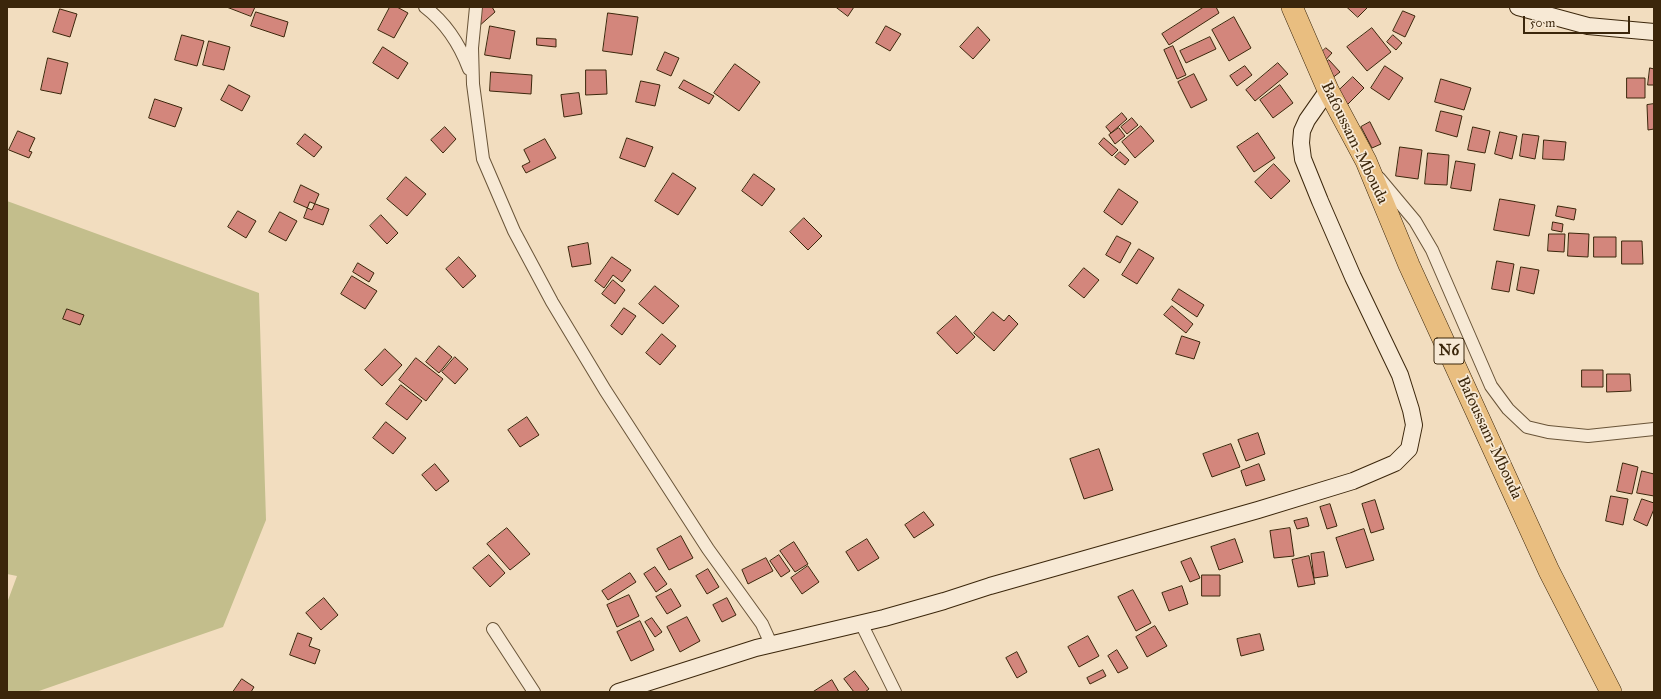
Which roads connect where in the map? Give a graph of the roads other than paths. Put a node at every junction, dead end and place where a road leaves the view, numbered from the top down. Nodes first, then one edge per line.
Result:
1 (425, 7) edge
2 (476, 7) edge
3 (1292, 7) edge
4 (1518, 7) edge
5 (1654, 32) edge
6 (473, 78) junction
7 (1328, 90) junction
8 (1366, 161) junction
9 (1654, 429) edge
10 (861, 623) junction
11 (493, 629) dead end
12 (771, 644) junction
13 (534, 692) edge
14 (618, 692) edge
15 (895, 692) edge
16 (1611, 692) edge

1 - 6 street
2 - 6 street
3 - 7 highway, Bafoussam-Mbouda / N6
4 - 5 street
6 - 12 street
7 - 8 highway, Bafoussam-Mbouda / N6
7 - 10 street
8 - 9 street
8 - 16 highway, Bafoussam-Mbouda / N6
10 - 12 street
10 - 15 street
11 - 13 street
12 - 14 street

